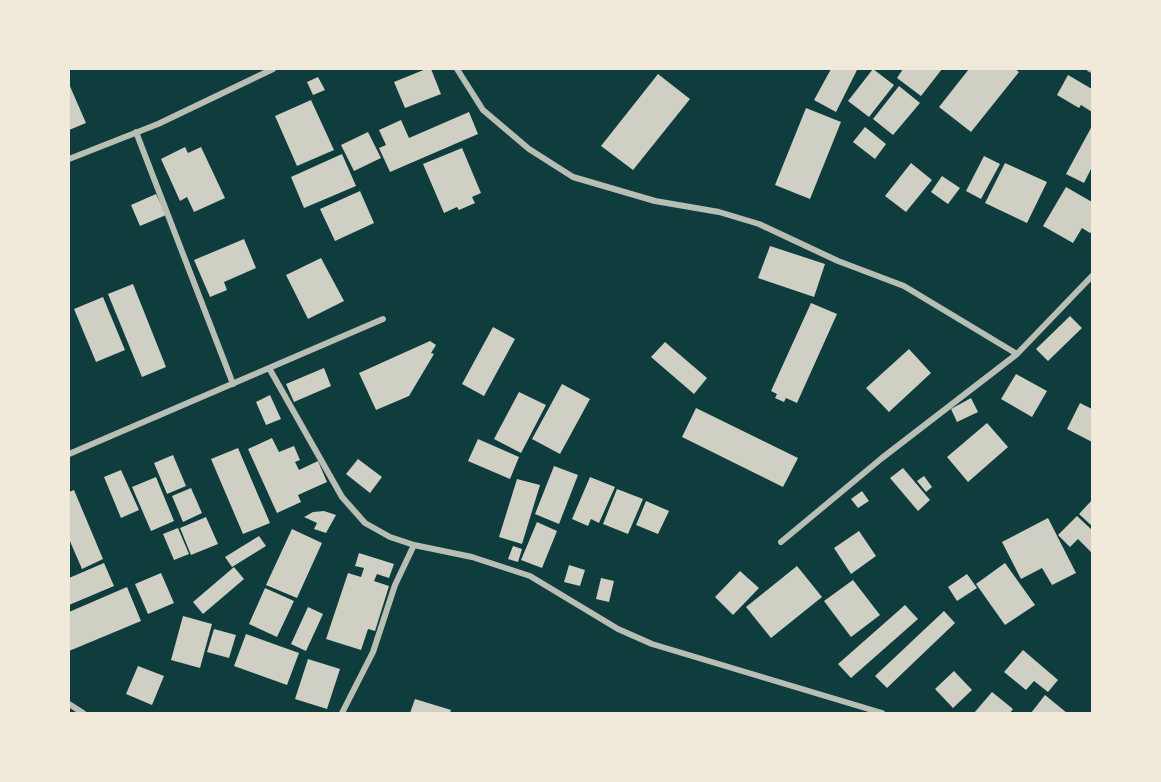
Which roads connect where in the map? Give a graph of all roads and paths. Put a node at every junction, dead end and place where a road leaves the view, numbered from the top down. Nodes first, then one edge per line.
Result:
1 (273, 69) edge
2 (457, 69) edge
3 (136, 132) junction
4 (69, 159) edge
5 (1092, 276) edge
6 (383, 319) dead end
7 (1017, 354) junction
8 (269, 368) junction
9 (233, 384) junction
10 (69, 454) edge
11 (781, 542) dead end
12 (414, 545) junction
13 (69, 704) edge
14 (83, 713) edge
15 (342, 713) edge
16 (882, 713) edge

1 - 3 street
2 - 7 street
3 - 4 street
3 - 9 street
5 - 7 street
6 - 8 street
7 - 11 street
8 - 9 street
8 - 12 street
9 - 10 street
12 - 15 street
12 - 16 street
13 - 14 street

